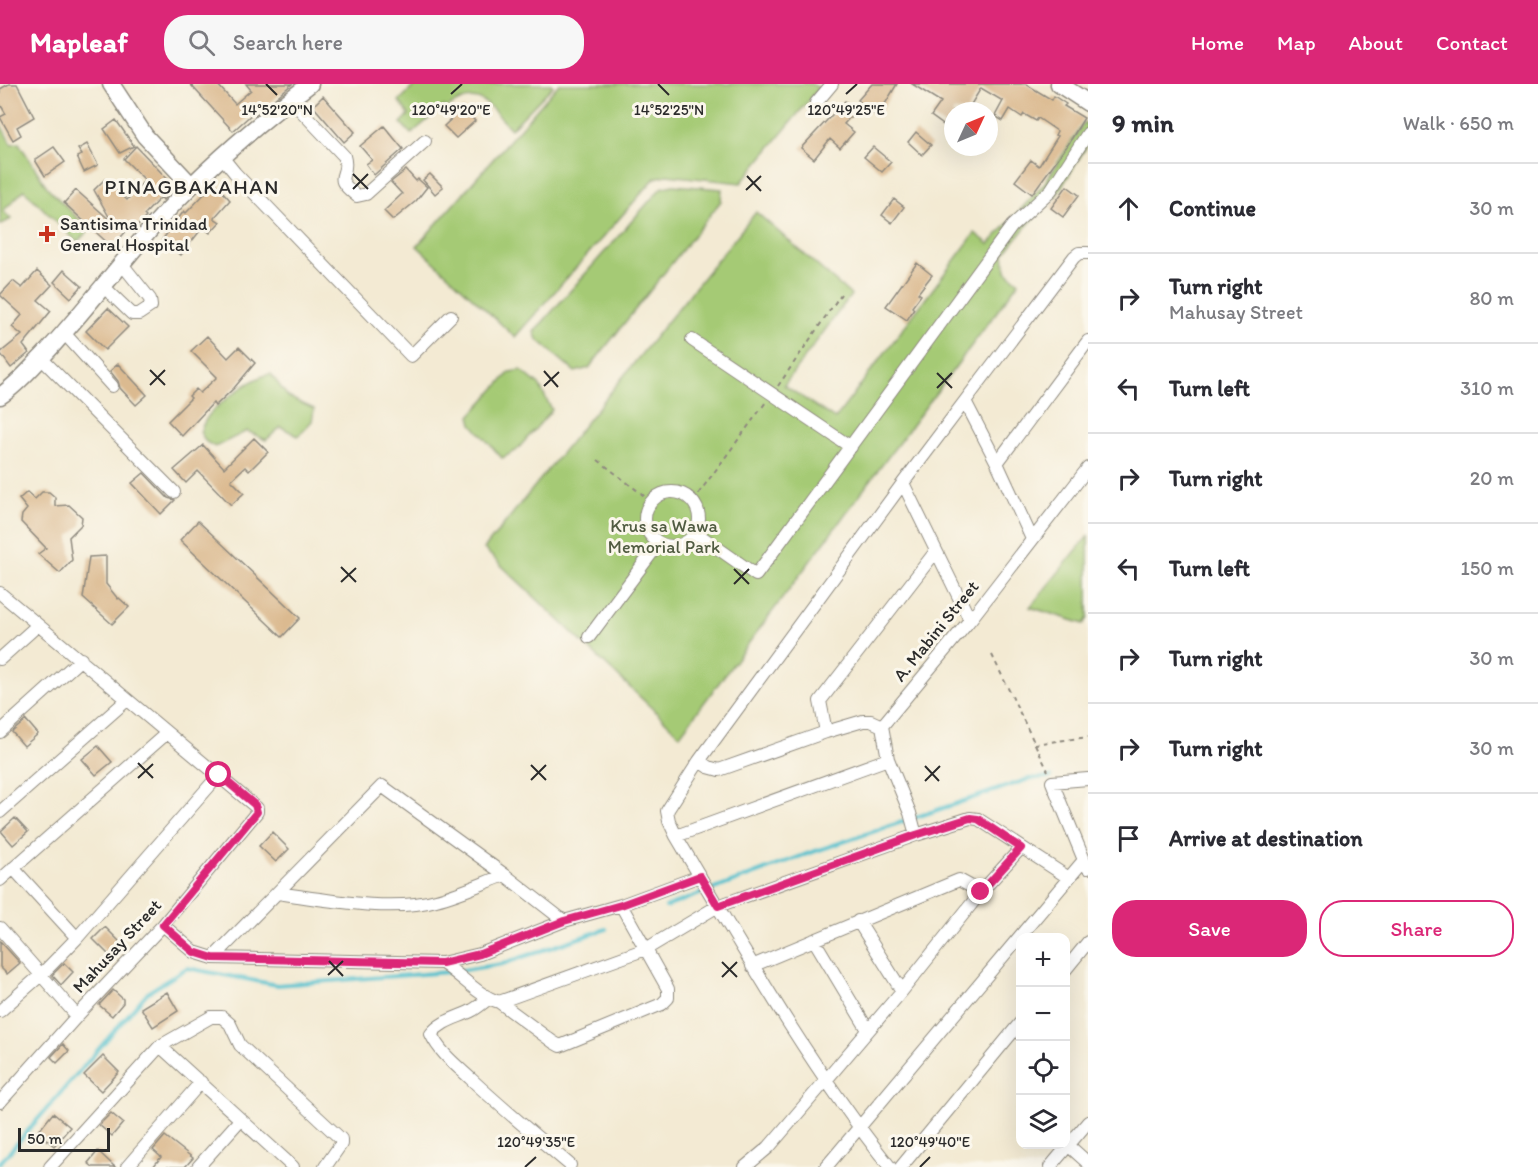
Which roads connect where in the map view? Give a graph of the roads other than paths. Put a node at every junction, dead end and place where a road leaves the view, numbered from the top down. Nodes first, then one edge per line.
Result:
1 (111, 84) edge
2 (310, 84) edge
3 (832, 84) edge
4 (1059, 84) edge
5 (290, 99) junction
6 (816, 103) dead end
7 (1088, 103) edge
8 (1088, 133) edge
9 (426, 141) dead end
10 (222, 157) junction
11 (191, 185) junction
12 (1088, 253) edge
13 (122, 264) junction
14 (103, 286) junction
15 (451, 316) dead end
16 (64, 333) junction
17 (692, 340) dead end
18 (1088, 341) edge
19 (41, 358) junction
20 (112, 386) dead end
21 (0, 396) edge
22 (966, 403) junction
23 (851, 447) junction
24 (997, 463) junction
25 (1088, 468) edge
26 (903, 483) junction
27 (174, 492) dead end
28 (696, 533) junction
29 (1032, 539) junction
30 (659, 543) junction
31 (936, 551) junction
32 (0, 593) edge
33 (970, 620) junction
34 (38, 625) junction
35 (589, 637) dead end
36 (0, 659) edge
37 (81, 659) junction
38 (127, 700) junction
39 (882, 726) junction
40 (0, 732) edge
41 (826, 732) junction
42 (166, 733) junction
43 (888, 759) junction
44 (699, 760) junction
45 (219, 775) junction
46 (1088, 779) edge
47 (0, 812) edge
48 (914, 824) junction
49 (676, 836) junction
50 (1021, 848) junction
51 (1086, 864) edge
52 (13, 868) junction
53 (505, 875) junction
54 (1069, 878) junction
55 (702, 879) junction
56 (0, 880) edge
57 (981, 892) junction
58 (277, 893) junction
59 (714, 901) junction
60 (621, 905) junction
61 (564, 921) junction
62 (858, 921) junction
63 (163, 925) junction
64 (2, 936) edge
65 (77, 938) junction
66 (814, 940) junction
67 (1088, 942) edge
68 (646, 949) junction
69 (213, 958) junction
70 (1070, 963) edge
71 (445, 965) junction
72 (752, 966) junction
73 (42, 974) junction
74 (902, 991) junction
75 (494, 1000) junction
76 (0, 1011) edge
77 (77, 1016) junction
78 (1016, 1028) edge
79 (868, 1030) junction
80 (160, 1046) junction
81 (826, 1080) junction
82 (201, 1082) junction
83 (0, 1102) edge
84 (240, 1120) junction
85 (1088, 1122) edge
86 (858, 1127) junction
87 (1070, 1144) edge
88 (1070, 1148) edge
89 (1065, 1149) edge
90 (1088, 1163) edge
91 (570, 1165) dead end
92 (50, 1167) edge
93 (127, 1167) edge
94 (198, 1167) edge
95 (293, 1167) edge
96 (325, 1167) edge
97 (745, 1167) edge
98 (826, 1167) edge
99 (890, 1167) edge
100 (901, 1167) edge
101 (1050, 1167) edge

1 - 11 main road
2 - 5 main road
3 - 6 street
4 - 7 main road
5 - 9 street
5 - 10 main road
8 - 23 street
10 - 11 main road
10 - 15 street
11 - 13 main road
12 - 22 street
13 - 14 main road
13 - 14 street
14 - 16 main road
16 - 19 main road
16 - 20 street
17 - 23 street
18 - 24 street
19 - 21 main road
19 - 27 street
22 - 24 street
22 - 26 street
23 - 28 street
24 - 29 street
25 - 29 street, A. Mabini Street
26 - 31 street
26 - 44 street
28 - 30 street
28 - 30 street
29 - 33 street, A. Mabini Street
30 - 35 street
31 - 33 street
31 - 41 street
32 - 34 street
33 - 39 street, A. Mabini Street
34 - 36 street
34 - 37 street
37 - 38 street
37 - 40 street
38 - 42 street
38 - 47 street
39 - 41 street
39 - 43 street
41 - 44 street
42 - 45 street
42 - 52 street
43 - 48 street
43 - 49 street
44 - 49 street
45 - 63 street, Mahusay Street
45 - 65 street
46 - 51 street
48 - 50 street
48 - 59 street
49 - 55 street
50 - 54 street
50 - 57 street
51 - 54 street
52 - 56 street
52 - 65 street
53 - 58 street
53 - 58 street
53 - 61 street
54 - 86 street
55 - 59 street
55 - 60 street
57 - 62 street
57 - 74 street
58 - 69 street
59 - 68 street
59 - 72 street
60 - 61 street
60 - 68 street
61 - 71 street
62 - 66 street
62 - 74 street
63 - 69 street
63 - 77 street, Mahusay Street
64 - 73 street
65 - 73 street
66 - 72 street
66 - 79 street
67 - 70 street
68 - 75 street
68 - 75 street
69 - 71 street
71 - 75 street
72 - 81 street
73 - 76 street
73 - 77 street
74 - 79 street
75 - 91 street
77 - 83 street, Mahusay Street
78 - 100 street
79 - 81 street
80 - 82 street
80 - 92 street
80 - 96 street
81 - 86 street
81 - 97 street
82 - 84 street
82 - 93 street
84 - 94 street
84 - 95 street
85 - 87 street
86 - 98 street
86 - 99 street
88 - 90 street
89 - 101 street

